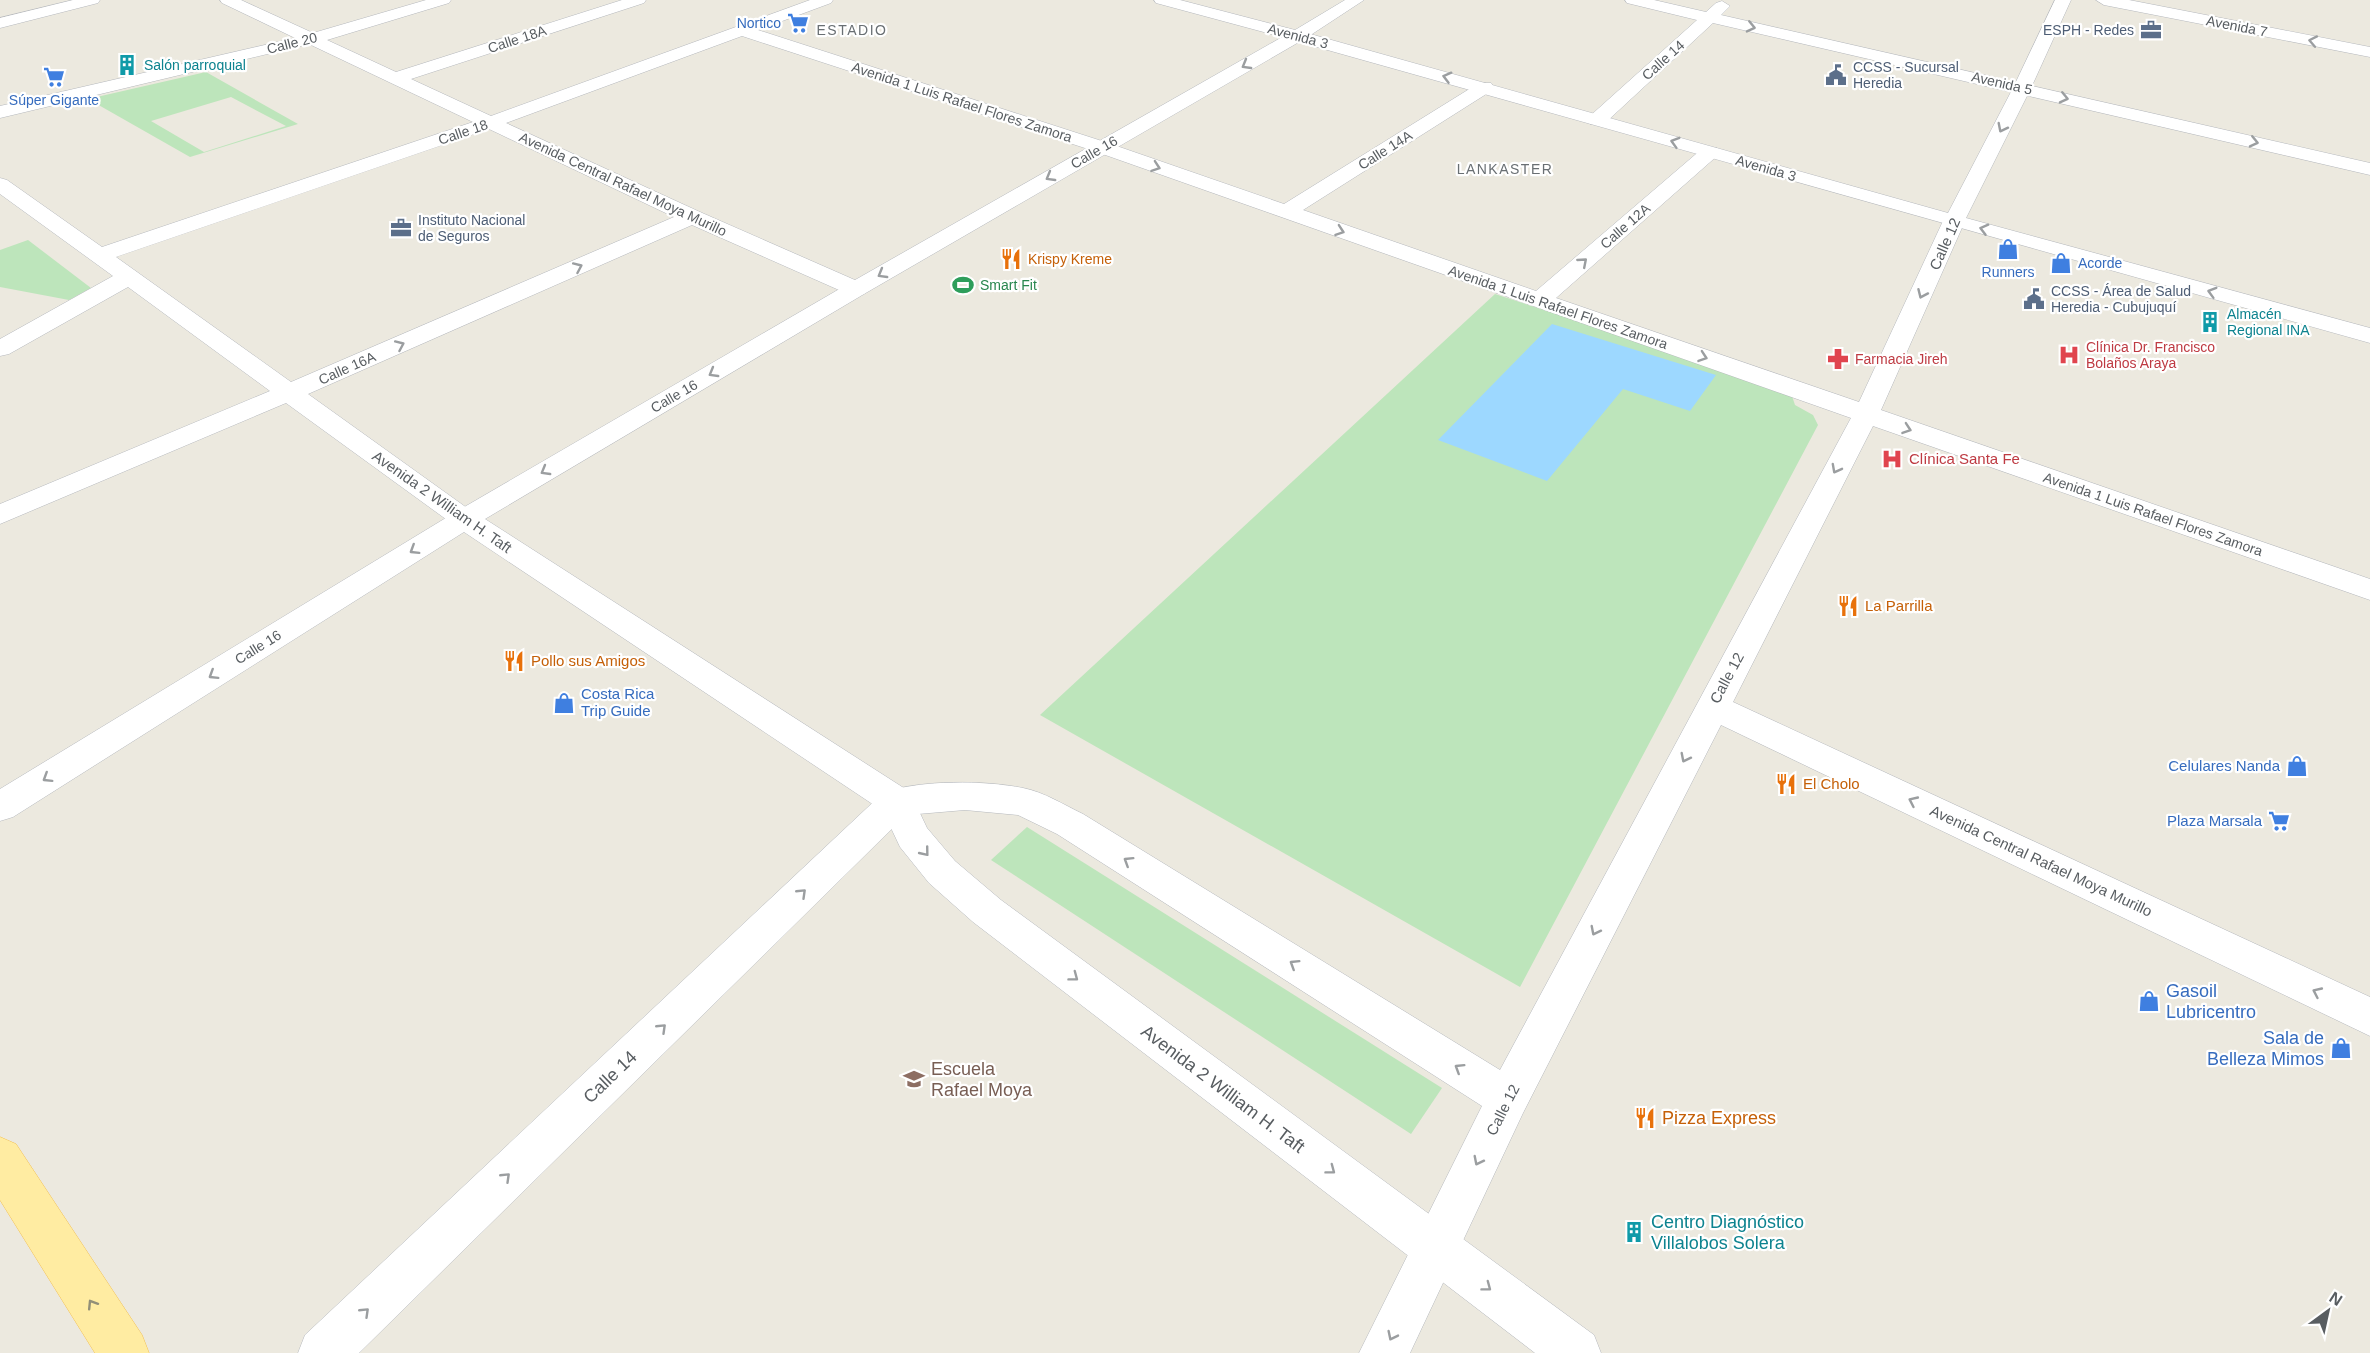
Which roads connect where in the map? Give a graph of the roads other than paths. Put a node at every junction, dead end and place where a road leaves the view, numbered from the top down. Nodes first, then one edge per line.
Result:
1 (92, 0) edge
2 (228, 0) edge
3 (443, 0) edge
4 (638, 0) edge
5 (825, 0) edge
6 (1162, 0) edge
7 (1356, 0) edge
8 (1633, 0) edge
9 (1729, 0) edge
10 (2063, 0) edge
11 (2104, 0) edge
12 (1710, 17) junction
13 (0, 23) edge
14 (743, 32) junction
15 (1297, 36) junction
16 (311, 39) junction
17 (2370, 52) edge
18 (396, 78) junction
19 (1485, 87) junction
20 (2022, 88) junction
21 (0, 112) edge
22 (1597, 120) junction
23 (492, 123) junction
24 (1101, 147) junction
25 (1710, 152) junction
26 (2370, 169) edge
27 (0, 184) edge
28 (1286, 212) junction
29 (692, 217) junction
30 (1954, 222) junction
31 (99, 256) junction
32 (127, 278) junction
33 (856, 289) junction
34 (1539, 300) junction
35 (2370, 336) edge
36 (0, 349) edge
37 (288, 393) junction
38 (1865, 414) junction
39 (0, 515) edge
40 (464, 519) junction
41 (2370, 590) edge
42 (1712, 706) junction
43 (897, 802) junction
44 (0, 807) edge
45 (2370, 1017) edge
46 (1508, 1099) junction
47 (0, 1159) edge
48 (1434, 1248) junction
49 (124, 1353) edge
50 (323, 1353) edge
51 (1384, 1353) edge
52 (1576, 1353) edge

1 - 13 street
2 - 16 street, Avenida Central Rafael Moya Murillo
3 - 16 street, Calle 20
4 - 18 street, Calle 18A
5 - 14 street, Calle 18
6 - 15 street, Avenida 3
7 - 15 street, Calle 16
8 - 12 street, Avenida 5
9 - 12 street, Calle 14
10 - 20 street, Calle 12
17 -> 11 street, Avenida 7
12 -> 20 street, Avenida 5
12 - 22 street, Calle 14
14 - 23 street, Calle 18
14 - 24 street, Avenida 1 Luis Rafael Flores Zamora
19 -> 15 street, Avenida 3
15 -> 24 street, Calle 16
16 - 18 street, Avenida Central Rafael Moya Murillo
16 - 21 street, Calle 20
18 - 23 street, Avenida Central Rafael Moya Murillo
19 - 22 street, Avenida 3
19 - 28 street, Calle 14A
20 -> 26 street, Avenida 5
20 -> 30 street, Calle 12
25 -> 22 street, Avenida 3
23 - 29 street, Avenida Central Rafael Moya Murillo
23 - 31 street, Calle 18
24 -> 28 street, Avenida 1 Luis Rafael Flores Zamora
24 -> 33 street, Calle 16
25 - 30 street, Avenida 3
34 -> 25 street, Calle 12A
27 - 31 street, Avenida 2 William H. Taft
28 -> 34 street, Avenida 1 Luis Rafael Flores Zamora
29 - 33 street, Avenida Central Rafael Moya Murillo
37 -> 29 street, Calle 16A
35 -> 30 street, Avenida 3
30 -> 38 street, Calle 12
31 - 32 street, Avenida 2 William H. Taft
32 - 36 street
32 - 37 street, Avenida 2 William H. Taft
33 -> 40 street, Calle 16
34 -> 38 street, Avenida 1 Luis Rafael Flores Zamora
37 - 39 street, Calle 16A
37 - 40 street, Avenida 2 William H. Taft
38 -> 41 street, Avenida 1 Luis Rafael Flores Zamora
38 -> 42 street, Calle 12
40 - 43 street, Avenida 2 William H. Taft
40 -> 44 street, Calle 16
45 -> 42 street, Avenida Central Rafael Moya Murillo
42 -> 46 street, Calle 12
46 -> 43 street
43 -> 48 street, Avenida 2 William H. Taft
50 -> 43 street, Calle 14
46 -> 48 street, Calle 12
49 -> 47 main road
48 -> 51 street, Calle 12
48 -> 52 street, Avenida 2 William H. Taft

